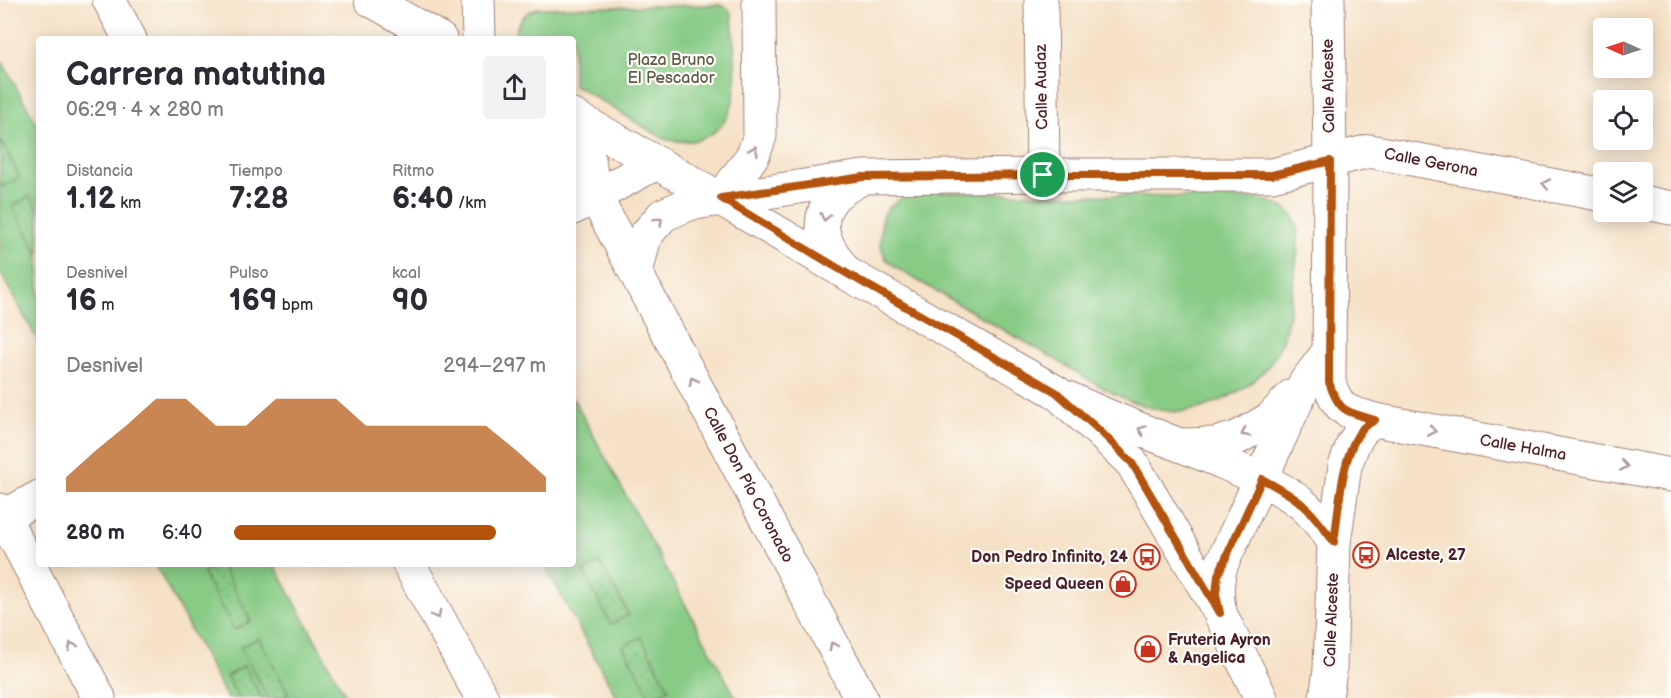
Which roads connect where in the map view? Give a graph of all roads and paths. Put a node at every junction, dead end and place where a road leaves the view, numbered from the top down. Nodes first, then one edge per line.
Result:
1 (110, 0) edge
2 (371, 0) edge
3 (478, 0) edge
4 (759, 0) edge
5 (1041, 0) edge
6 (1328, 0) edge
7 (128, 36) edge
8 (435, 36) edge
9 (478, 36) edge
10 (578, 119) edge
11 (1330, 161) junction
12 (656, 163) junction
13 (1043, 175) junction
14 (863, 177) junction
15 (1593, 193) edge
16 (721, 198) junction
17 (584, 202) edge
18 (1653, 204) edge
19 (1671, 208) edge
20 (636, 273) junction
21 (846, 273) junction
22 (1329, 351) junction
23 (1305, 383) junction
24 (1056, 392) junction
25 (1375, 420) junction
26 (1182, 445) junction
27 (1671, 475) edge
28 (1262, 479) junction
29 (36, 498) edge
30 (1, 515) edge
31 (1334, 542) junction
32 (412, 567) edge
33 (1220, 613) junction
34 (99, 698) edge
35 (482, 698) edge
36 (861, 698) edge
37 (1261, 698) edge
38 (1326, 698) edge

1 - 7 street
2 - 8 street
3 - 9 street
16 -> 4 street
5 - 13 street, Calle Audaz
6 - 11 street, Calle Alceste
10 - 12 street
10 - 17 street, Calle Don Pío Coronado
11 - 13 street, Calle Gerona
15 -> 11 street, Calle Gerona
11 - 22 street, Calle Alceste
12 - 16 street
12 - 17 street
13 - 14 street, Calle Gerona
14 - 16 street, Calle Gerona
14 -> 21 street
20 -> 16 street
16 - 21 street
17 - 20 street, Calle Don Pío Coronado
18 - 19 street
36 -> 20 street, Calle Don Pío Coronado
21 - 24 street
22 - 23 street
22 - 25 street, Calle Alceste
23 -> 26 street
23 - 28 street
26 -> 24 street
24 - 33 street
25 -> 27 street, Calle Halma
25 - 31 street, Calle Alceste
26 - 28 street
28 - 31 street
28 - 33 street
29 - 30 street
34 -> 30 street
31 - 38 street, Calle Alceste
32 -> 35 street
33 - 37 street

